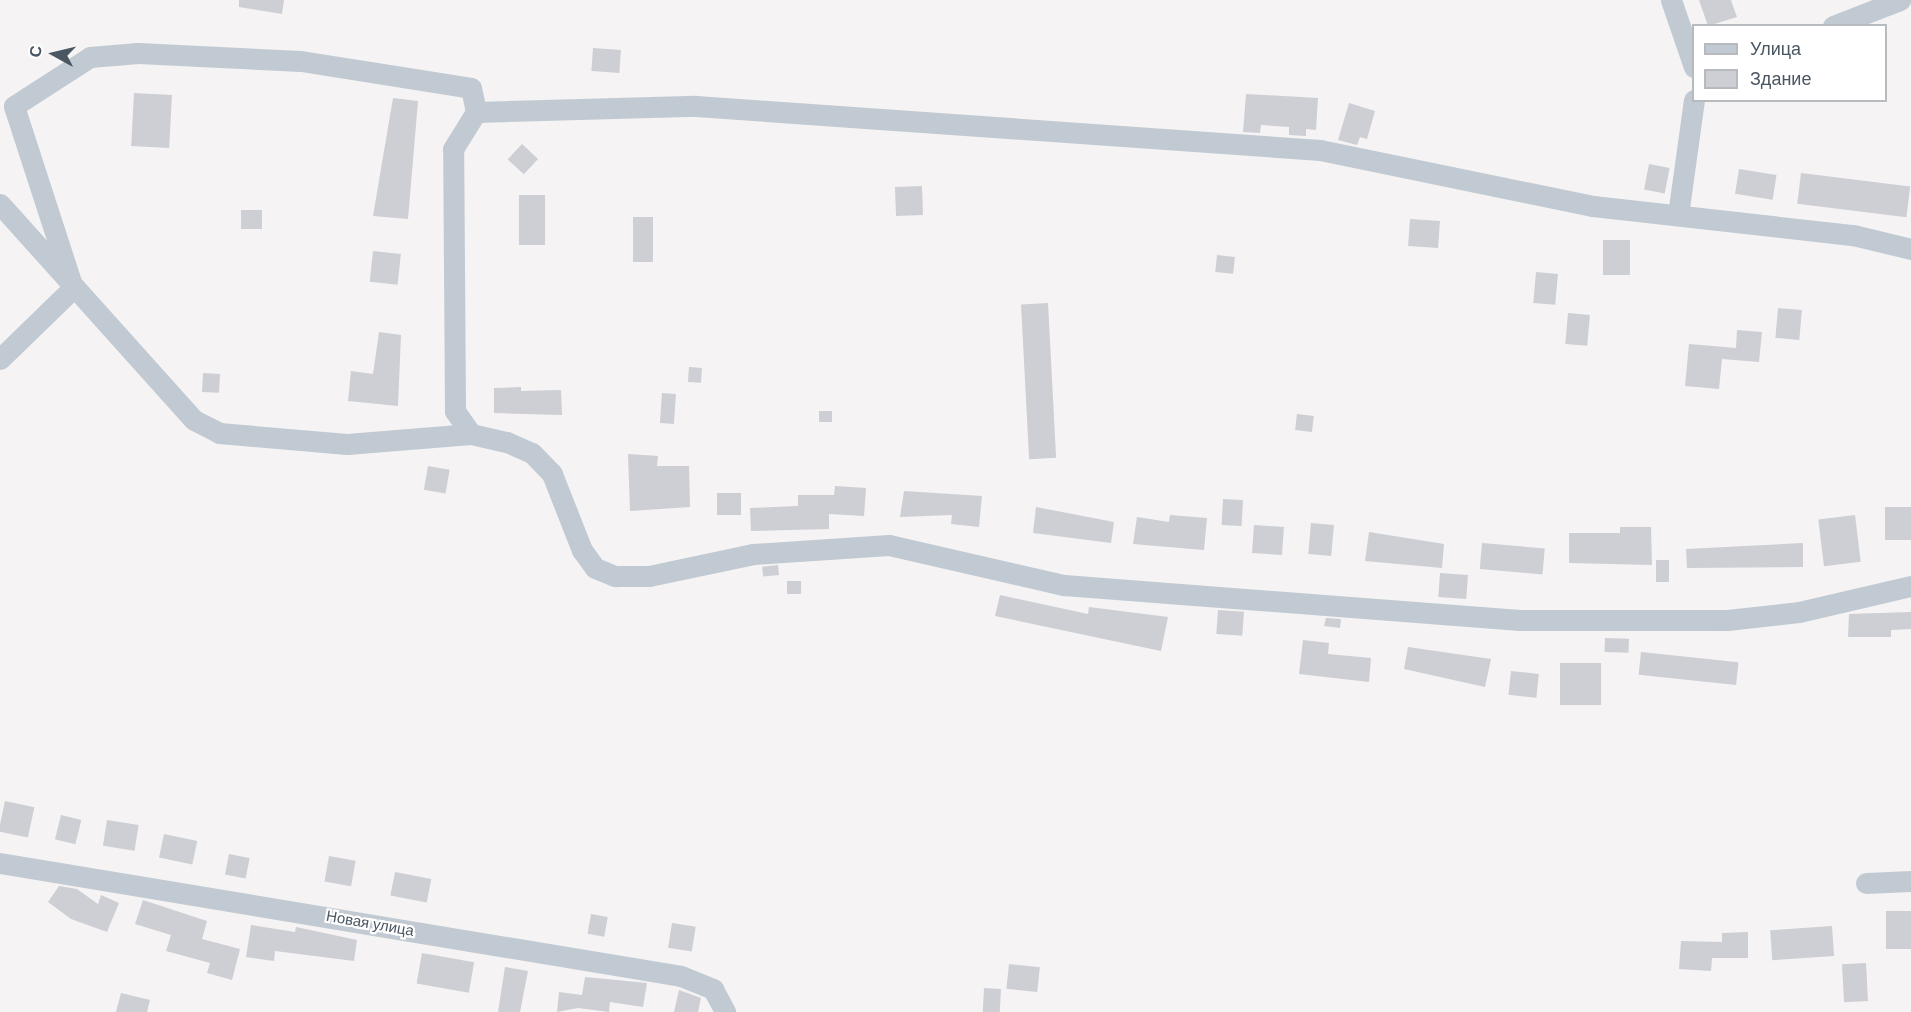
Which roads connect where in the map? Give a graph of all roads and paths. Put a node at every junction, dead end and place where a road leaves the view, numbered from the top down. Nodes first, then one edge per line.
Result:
1 (1671, 0) edge
2 (1900, 0) edge
3 (1838, 24) edge
4 (1692, 61) edge
5 (1694, 102) edge
6 (476, 112) junction
7 (0, 204) edge
8 (1678, 215) junction
9 (1911, 249) edge
10 (73, 288) junction
11 (0, 359) edge
12 (471, 434) junction
13 (1911, 586) edge
14 (0, 863) edge
15 (1911, 881) edge
16 (1866, 883) dead end
17 (724, 1012) edge

1 - 4 street
2 - 3 street
5 - 8 street
6 - 8 street
6 - 10 street
6 - 12 street
7 - 10 street
8 - 9 street
10 - 11 street
10 - 12 street
12 - 13 street
14 - 17 street, Новая улица
15 - 16 street

